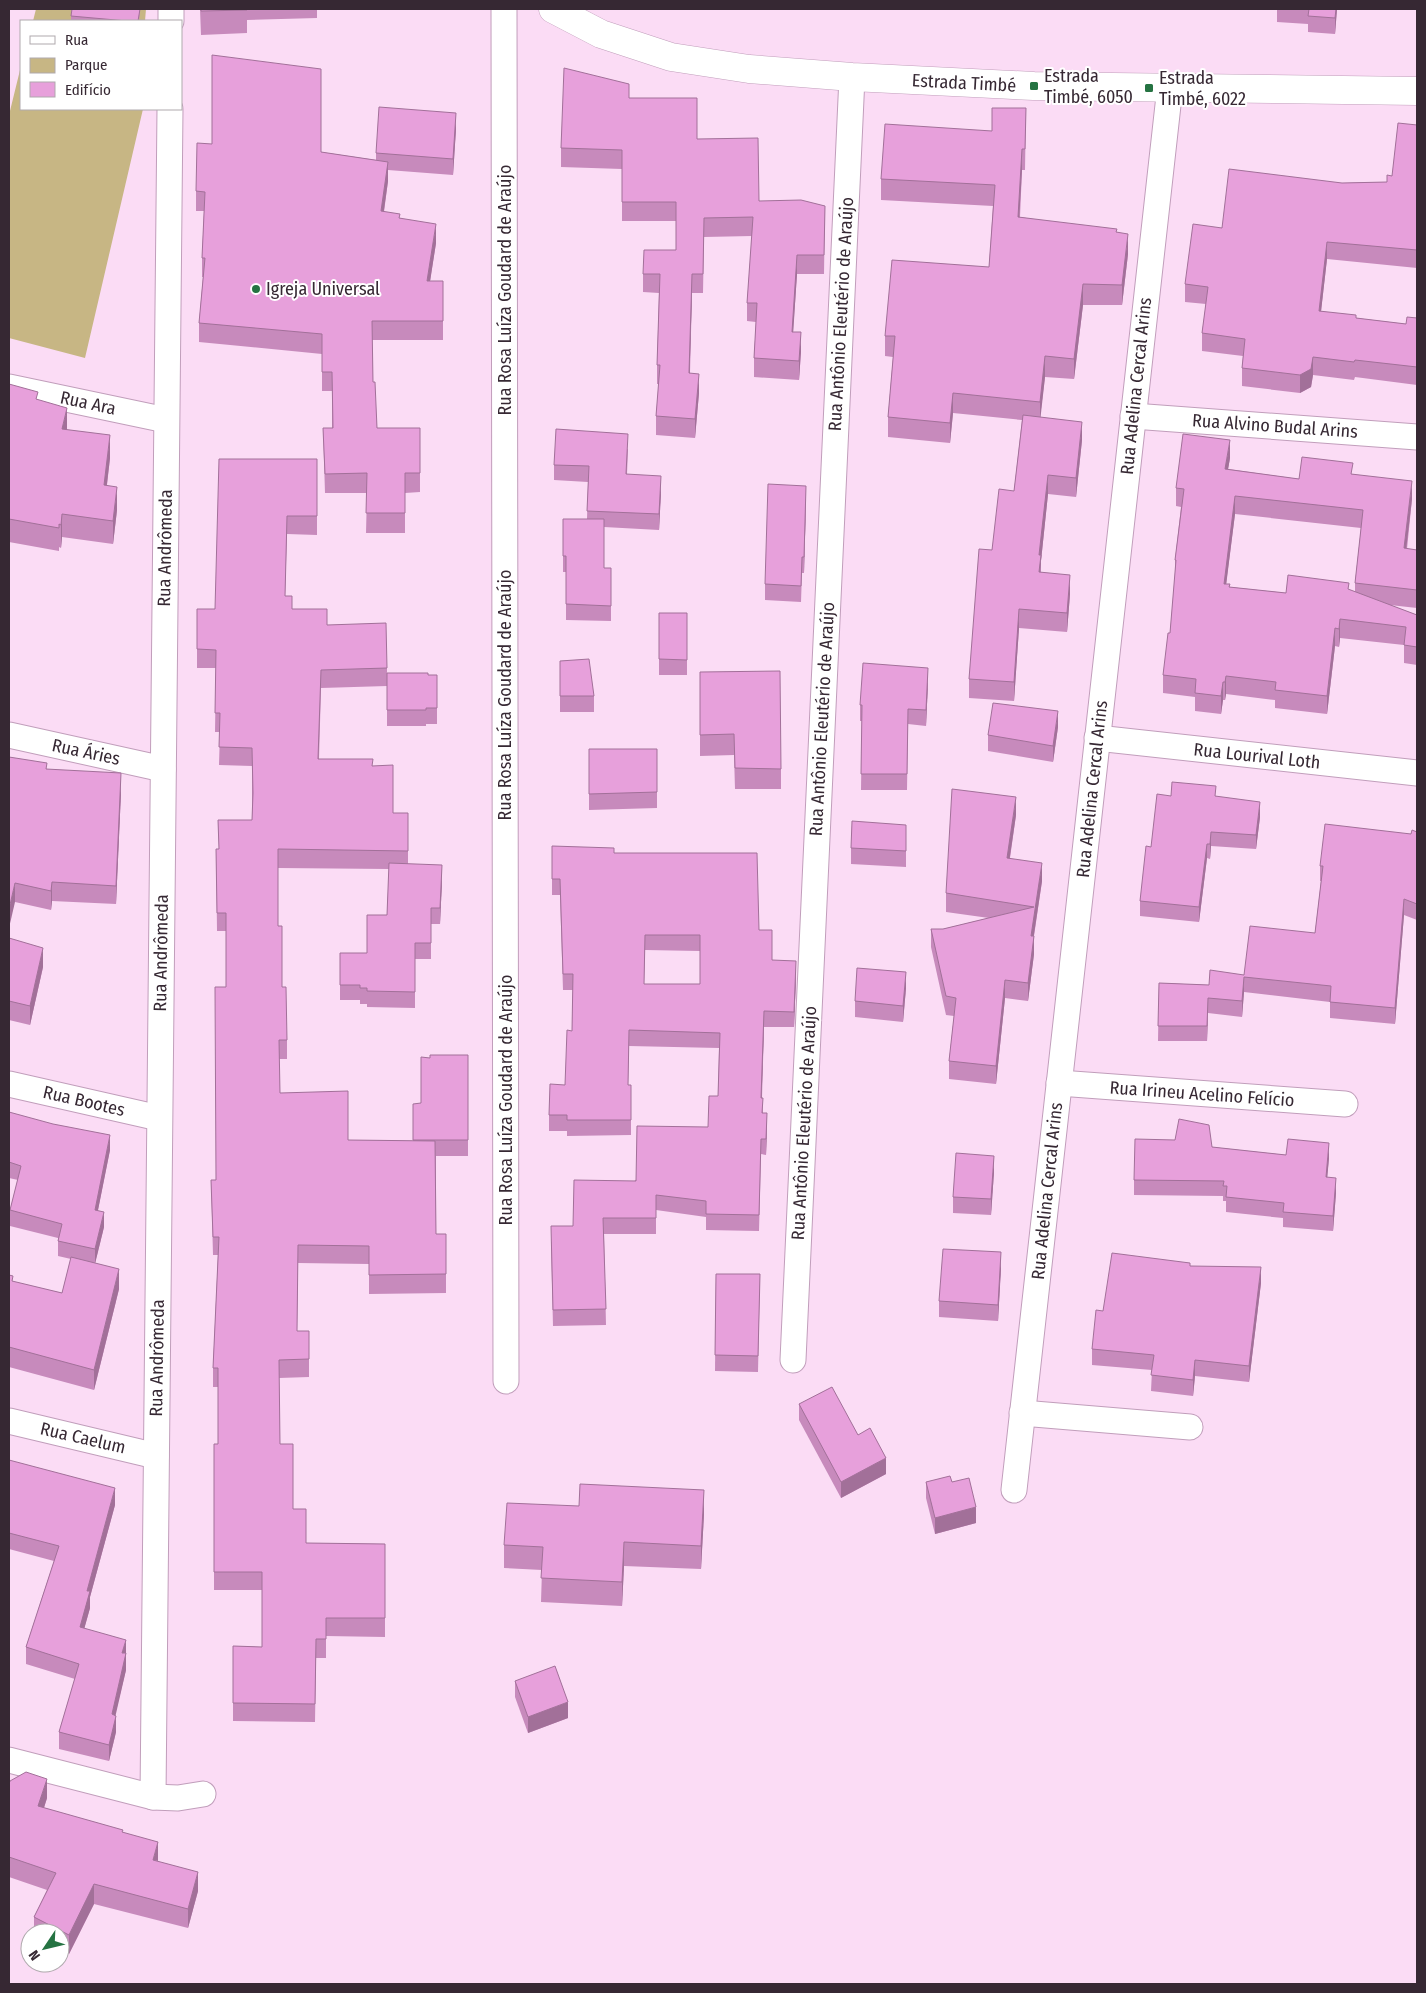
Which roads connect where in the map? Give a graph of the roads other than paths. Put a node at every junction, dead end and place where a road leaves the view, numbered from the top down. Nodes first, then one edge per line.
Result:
1 (504, 9) edge
2 (553, 9) edge
3 (852, 77) junction
4 (1170, 88) junction
5 (1417, 91) edge
6 (170, 110) edge
7 (9, 387) edge
8 (1133, 416) junction
9 (166, 420) junction
10 (1417, 437) edge
11 (9, 735) edge
12 (1097, 738) junction
13 (163, 769) junction
14 (1417, 773) edge
15 (9, 1084) edge
16 (1059, 1084) junction
17 (1345, 1104) dead end
18 (160, 1118) junction
19 (793, 1360) dead end
20 (506, 1381) dead end
21 (1022, 1413) junction
22 (9, 1421) edge
23 (1190, 1428) dead end
24 (156, 1456) junction
25 (1014, 1490) dead end
26 (9, 1760) edge
27 (203, 1794) dead end
28 (153, 1797) junction

1 - 20 street, Rua Rosa Luíza Goudard de Araújo
2 - 3 main road, Estrada Timbé
3 - 4 main road, Estrada Timbé
3 - 19 street, Rua Antônio Eleutério de Araújo
4 - 5 main road, Estrada Timbé
4 - 8 street, Rua Adelina Cercal Arins
6 - 9 street, Rua Andrômeda
7 - 9 street, Rua Ara
8 - 10 street, Rua Alvino Budal Arins
8 - 12 street, Rua Adelina Cercal Arins
9 - 13 street, Rua Andrômeda
11 - 13 street, Rua Áries
12 - 14 street, Rua Lourival Loth
12 - 16 street, Rua Adelina Cercal Arins
13 - 18 street, Rua Andrômeda
15 - 18 street, Rua Bootes
16 - 17 street, Rua Irineu Acelino Felício
16 - 21 street, Rua Adelina Cercal Arins
18 - 24 street, Rua Andrômeda
21 - 23 street
21 - 25 street, Rua Adelina Cercal Arins
22 - 24 street, Rua Caelum
24 - 28 street, Rua Andrômeda
26 - 28 street
27 - 28 street

